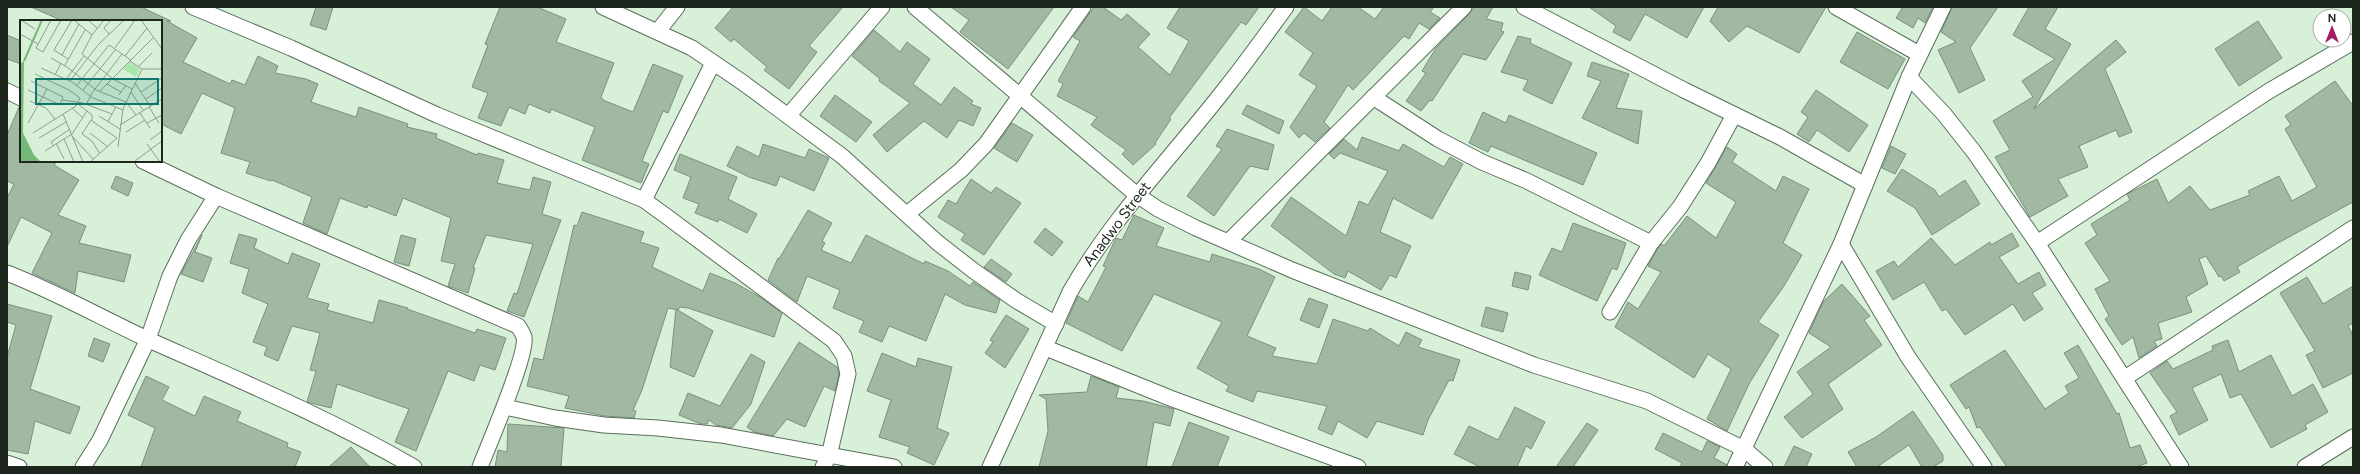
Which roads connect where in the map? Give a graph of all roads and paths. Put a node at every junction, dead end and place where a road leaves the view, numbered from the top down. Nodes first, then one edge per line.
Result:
1 (192, 7) edge
2 (603, 7) edge
3 (676, 7) edge
4 (882, 7) edge
5 (915, 7) edge
6 (1082, 7) edge
7 (1286, 7) edge
8 (1464, 7) edge
9 (1524, 7) edge
10 (1836, 7) edge
11 (1943, 7) edge
12 (658, 31) junction
13 (2353, 42) edge
14 (1919, 54) junction
15 (713, 62) junction
16 (1909, 77) junction
17 (7, 91) edge
18 (1021, 96) junction
19 (1373, 97) junction
20 (20, 98) edge
21 (1734, 114) junction
22 (788, 116) junction
23 (145, 162) edge
24 (1865, 185) junction
25 (1137, 195) junction
26 (216, 196) junction
27 (644, 200) junction
28 (907, 214) junction
29 (2353, 228) edge
30 (1229, 241) junction
31 (1651, 242) junction
32 (2037, 243) junction
33 (1841, 244) junction
34 (7, 273) edge
35 (1610, 312) dead end
36 (1056, 324) junction
37 (148, 339) junction
38 (1046, 348) junction
39 (2125, 378) junction
40 (505, 407) junction
41 (2353, 437) edge
42 (1744, 449) junction
43 (826, 461) edge
44 (7, 463) edge
45 (19, 467) edge
46 (83, 467) edge
47 (414, 467) edge
48 (480, 467) edge
49 (894, 467) edge
50 (990, 467) edge
51 (1358, 467) edge
52 (1735, 467) edge
53 (1765, 467) edge
54 (1984, 467) edge
55 (2181, 467) edge
56 (2305, 467) edge

1 - 27 street
2 - 12 street
3 - 12 street
4 - 22 street
5 - 18 street
6 - 18 street
7 - 25 street, Anadwo Street
8 - 19 street
9 - 21 street
10 - 14 street
11 - 14 street
12 - 15 street
13 - 32 street
14 - 16 street
15 - 22 street
15 - 27 street
16 - 24 street
16 - 32 street
17 - 20 street
18 - 25 street
18 - 28 street
19 - 30 street
19 - 31 street
21 - 24 street
21 - 31 street
22 - 28 street
23 - 26 street
24 - 33 street
25 - 30 street
25 - 36 street, Anadwo Street
26 - 37 street
26 - 40 street
27 - 43 street
28 - 36 street
29 - 39 street
30 - 42 street
31 - 35 street
32 - 39 street
33 - 42 street
33 - 54 street
34 - 37 street
36 - 38 street, Anadwo Street
37 - 46 street
37 - 47 street
38 - 50 street, Anadwo Street
38 - 51 street
39 - 55 street
40 - 43 street
40 - 48 street
41 - 56 street
42 - 52 street
42 - 53 street
43 - 49 street
44 - 45 street

